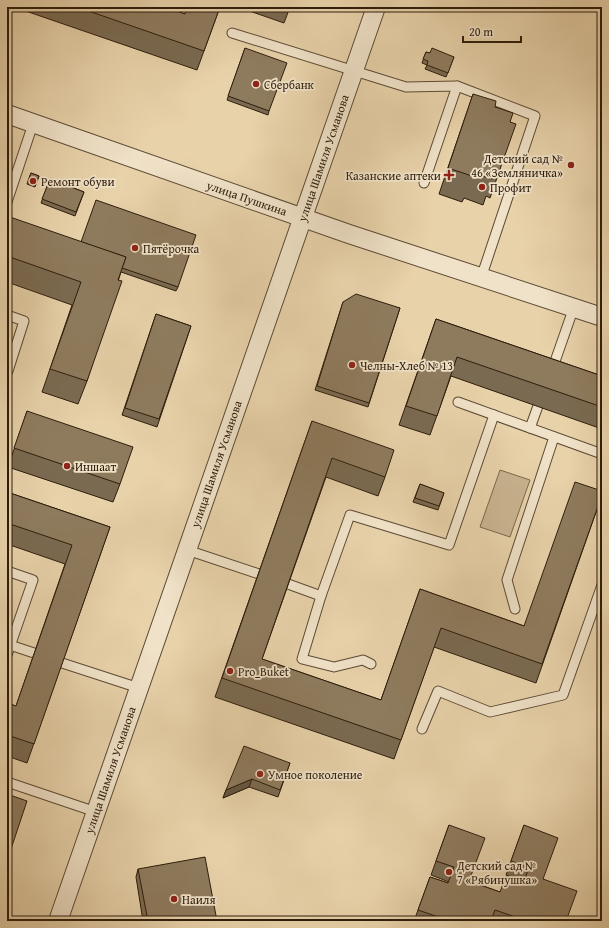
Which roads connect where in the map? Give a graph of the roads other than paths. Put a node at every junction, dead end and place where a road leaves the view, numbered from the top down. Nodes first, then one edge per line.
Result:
1 (376, 7) edge
2 (232, 32) dead end
3 (354, 70) junction
4 (456, 86) junction
5 (7, 114) edge
6 (33, 124) junction
7 (424, 183) dead end
8 (7, 202) edge
9 (302, 217) junction
10 (481, 278) junction
11 (574, 307) junction
12 (7, 315) edge
13 (602, 317) edge
14 (8, 370) edge
15 (548, 379) edge
16 (458, 402) dead end
17 (538, 406) edge
18 (494, 415) junction
19 (530, 428) junction
20 (554, 437) junction
21 (602, 454) edge
22 (187, 550) junction
23 (7, 571) edge
24 (259, 574) edge
25 (288, 584) edge
26 (602, 585) edge
27 (321, 596) junction
28 (515, 609) dead end
29 (10, 645) junction
30 (34, 653) edge
31 (7, 655) edge
32 (62, 663) edge
33 (371, 664) dead end
34 (139, 688) junction
35 (422, 729) dead end
36 (7, 782) edge
37 (96, 812) junction
38 (58, 921) edge

1 - 3 street, улица Шамиля Усманова
2 - 3 lane
3 - 4 lane
3 - 9 street, улица Шамиля Усманова
4 - 7 lane
4 - 10 lane
5 - 6 street, улица Пушкина
6 - 8 lane
6 - 9 street, улица Пушкина
9 - 10 street, улица Пушкина
9 - 22 street, улица Шамиля Усманова
10 - 11 street, улица Пушкина
11 - 13 street, улица Пушкина
11 - 15 lane
12 - 14 lane
16 - 18 lane
17 - 19 lane
18 - 19 lane
18 - 27 lane
19 - 20 lane
20 - 21 lane
20 - 28 lane
22 - 24 lane
22 - 34 street, улица Шамиля Усманова
23 - 29 lane
25 - 27 lane
26 - 35 lane
27 - 33 lane
29 - 30 lane
29 - 31 lane
32 - 34 lane
34 - 37 street, улица Шамиля Усманова
36 - 37 lane
37 - 38 street, улица Шамиля Усманова

